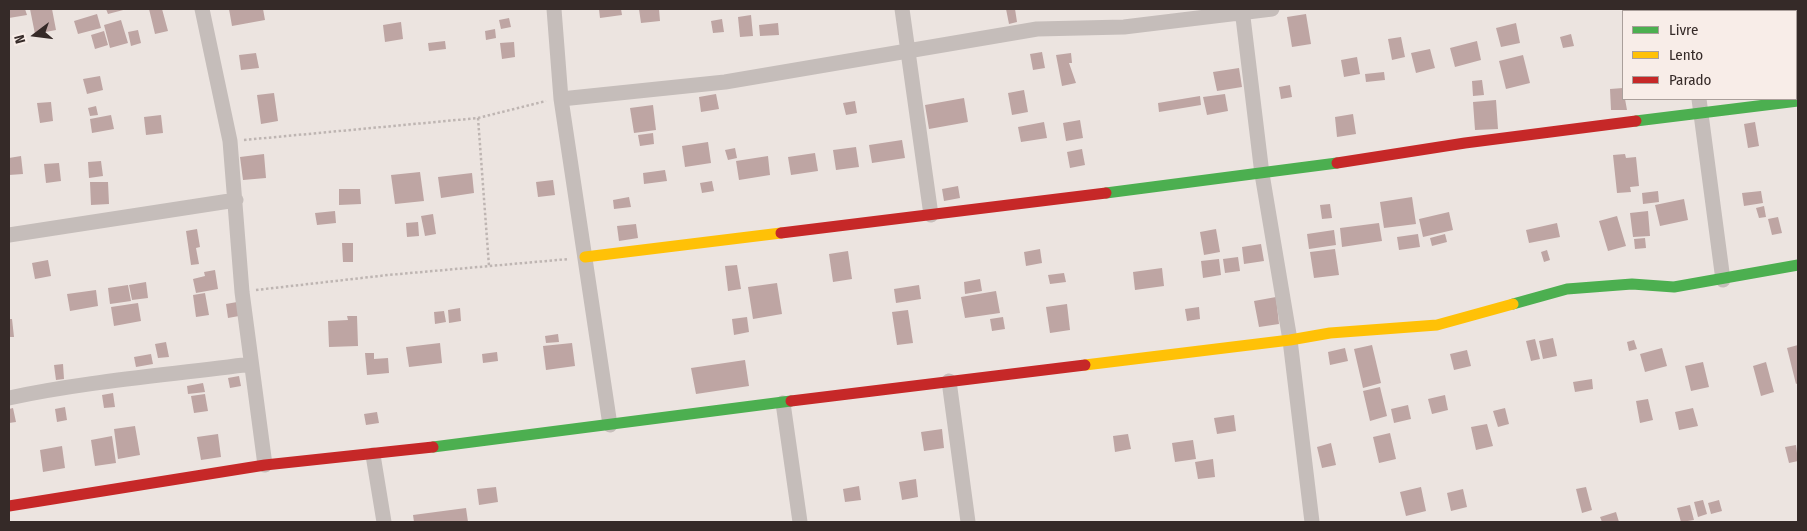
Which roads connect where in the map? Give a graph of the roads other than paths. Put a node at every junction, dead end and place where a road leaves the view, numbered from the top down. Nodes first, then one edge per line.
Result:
1 (202, 9) edge
2 (554, 9) edge
3 (902, 9) edge
4 (1272, 9) edge
5 (1242, 11) edge
6 (906, 51) junction
7 (561, 99) junction
8 (1798, 101) edge
9 (1700, 105) edge
10 (1262, 174) junction
11 (236, 200) junction
12 (931, 216) junction
13 (9, 235) edge
14 (585, 257) junction
15 (1798, 265) edge
16 (1723, 280) junction
17 (1290, 340) junction
18 (251, 364) junction
19 (949, 381) junction
20 (9, 398) edge
21 (783, 403) junction
22 (610, 425) junction
23 (373, 455) junction
24 (265, 465) junction
25 (9, 506) edge
26 (384, 522) edge
27 (800, 522) edge
28 (968, 522) edge
29 (1312, 522) edge

1 - 11 street
2 - 7 street
3 - 6 street
4 - 5 street
5 - 6 street
5 - 10 street
6 - 7 street
6 - 12 street
7 - 14 street
8 - 9 street
9 - 10 street
9 - 16 street
10 - 12 street
10 - 17 street
11 - 13 street
11 - 18 street
12 - 14 street
14 - 22 street
15 - 16 street
16 - 17 street
17 - 19 street
17 - 29 street
18 - 20 street
18 - 24 street
19 - 21 street
19 - 28 street
21 - 22 street
21 - 27 street
22 - 23 street
23 - 24 street
23 - 26 street
24 - 25 street

